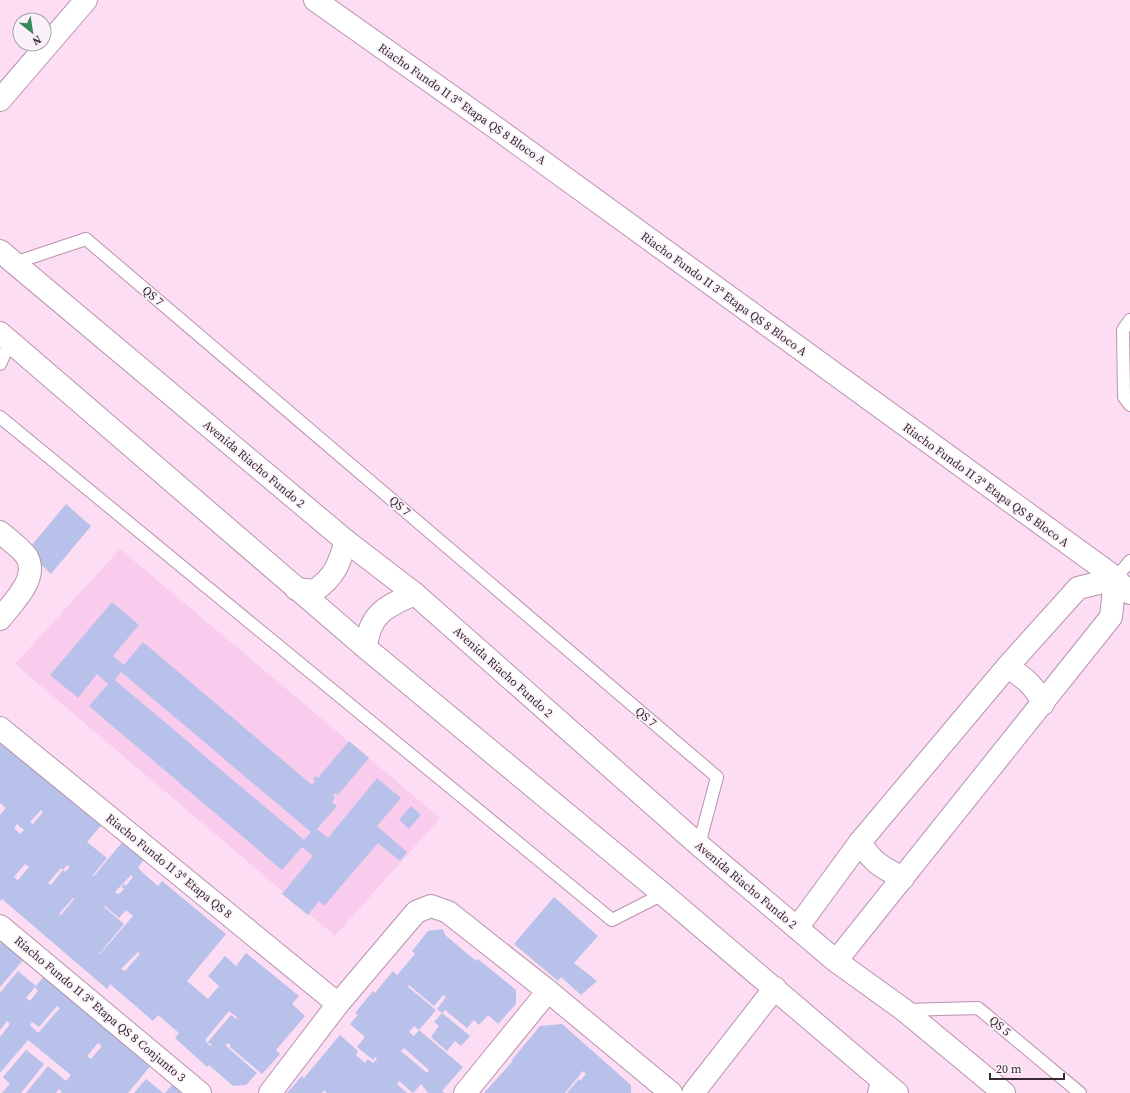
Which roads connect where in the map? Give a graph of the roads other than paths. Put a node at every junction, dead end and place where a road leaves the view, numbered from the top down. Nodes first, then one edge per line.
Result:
1 (86, 0) edge
2 (315, 0) edge
3 (0, 100) edge
4 (7, 257) edge
5 (1130, 320) edge
6 (5, 337) edge
7 (0, 364) edge
8 (1130, 405) edge
9 (0, 417) edge
10 (0, 532) edge
11 (346, 541) junction
12 (1130, 561) edge
13 (1122, 586) edge
14 (296, 589) junction
15 (415, 594) junction
16 (0, 619) edge
17 (366, 648) junction
18 (1007, 667) junction
19 (1043, 704) junction
20 (0, 728) edge
21 (860, 842) junction
22 (699, 846) junction
23 (903, 878) junction
24 (664, 894) junction
25 (0, 926) edge
26 (797, 928) junction
27 (836, 961) junction
28 (775, 988) junction
29 (548, 991) junction
30 (338, 1004) junction
31 (904, 1010) junction
32 (876, 1085) edge
33 (200, 1093) edge
34 (270, 1093) edge
35 (465, 1093) edge
36 (671, 1093) edge
37 (693, 1093) edge
38 (896, 1093) edge
39 (1004, 1093) edge
40 (1080, 1093) edge

1 - 3 street
2 - 13 street, Riacho Fundo II 3ª Etapa QS 8 Bloco A
4 - 11 street, Avenida Riacho Fundo 2
4 - 22 lane, QS 7
5 - 8 lane
6 - 7 lane
6 - 14 street
9 - 24 lane
10 - 16 street
11 - 14 street
11 - 15 street, Avenida Riacho Fundo 2
12 - 13 lane
13 - 18 street
13 - 19 street
14 - 17 street
15 - 17 street
15 - 22 street, Avenida Riacho Fundo 2
17 - 24 street
18 - 19 street
18 - 21 street
19 - 23 street
20 - 30 street, Riacho Fundo II 3ª Etapa QS 8
21 - 23 street
21 - 26 street
22 - 26 street, Avenida Riacho Fundo 2
23 - 27 street
24 - 28 street
25 - 33 street, Riacho Fundo II 3ª Etapa QS 8 Conjunto 3
26 - 27 street, Avenida Riacho Fundo 2
27 - 31 street, Avenida Riacho Fundo 2
28 - 32 street
28 - 37 street
29 - 30 street
29 - 35 street
29 - 36 street
30 - 34 street
31 - 39 street, Avenida Riacho Fundo 2
31 - 40 lane, QS 5
32 - 38 street

